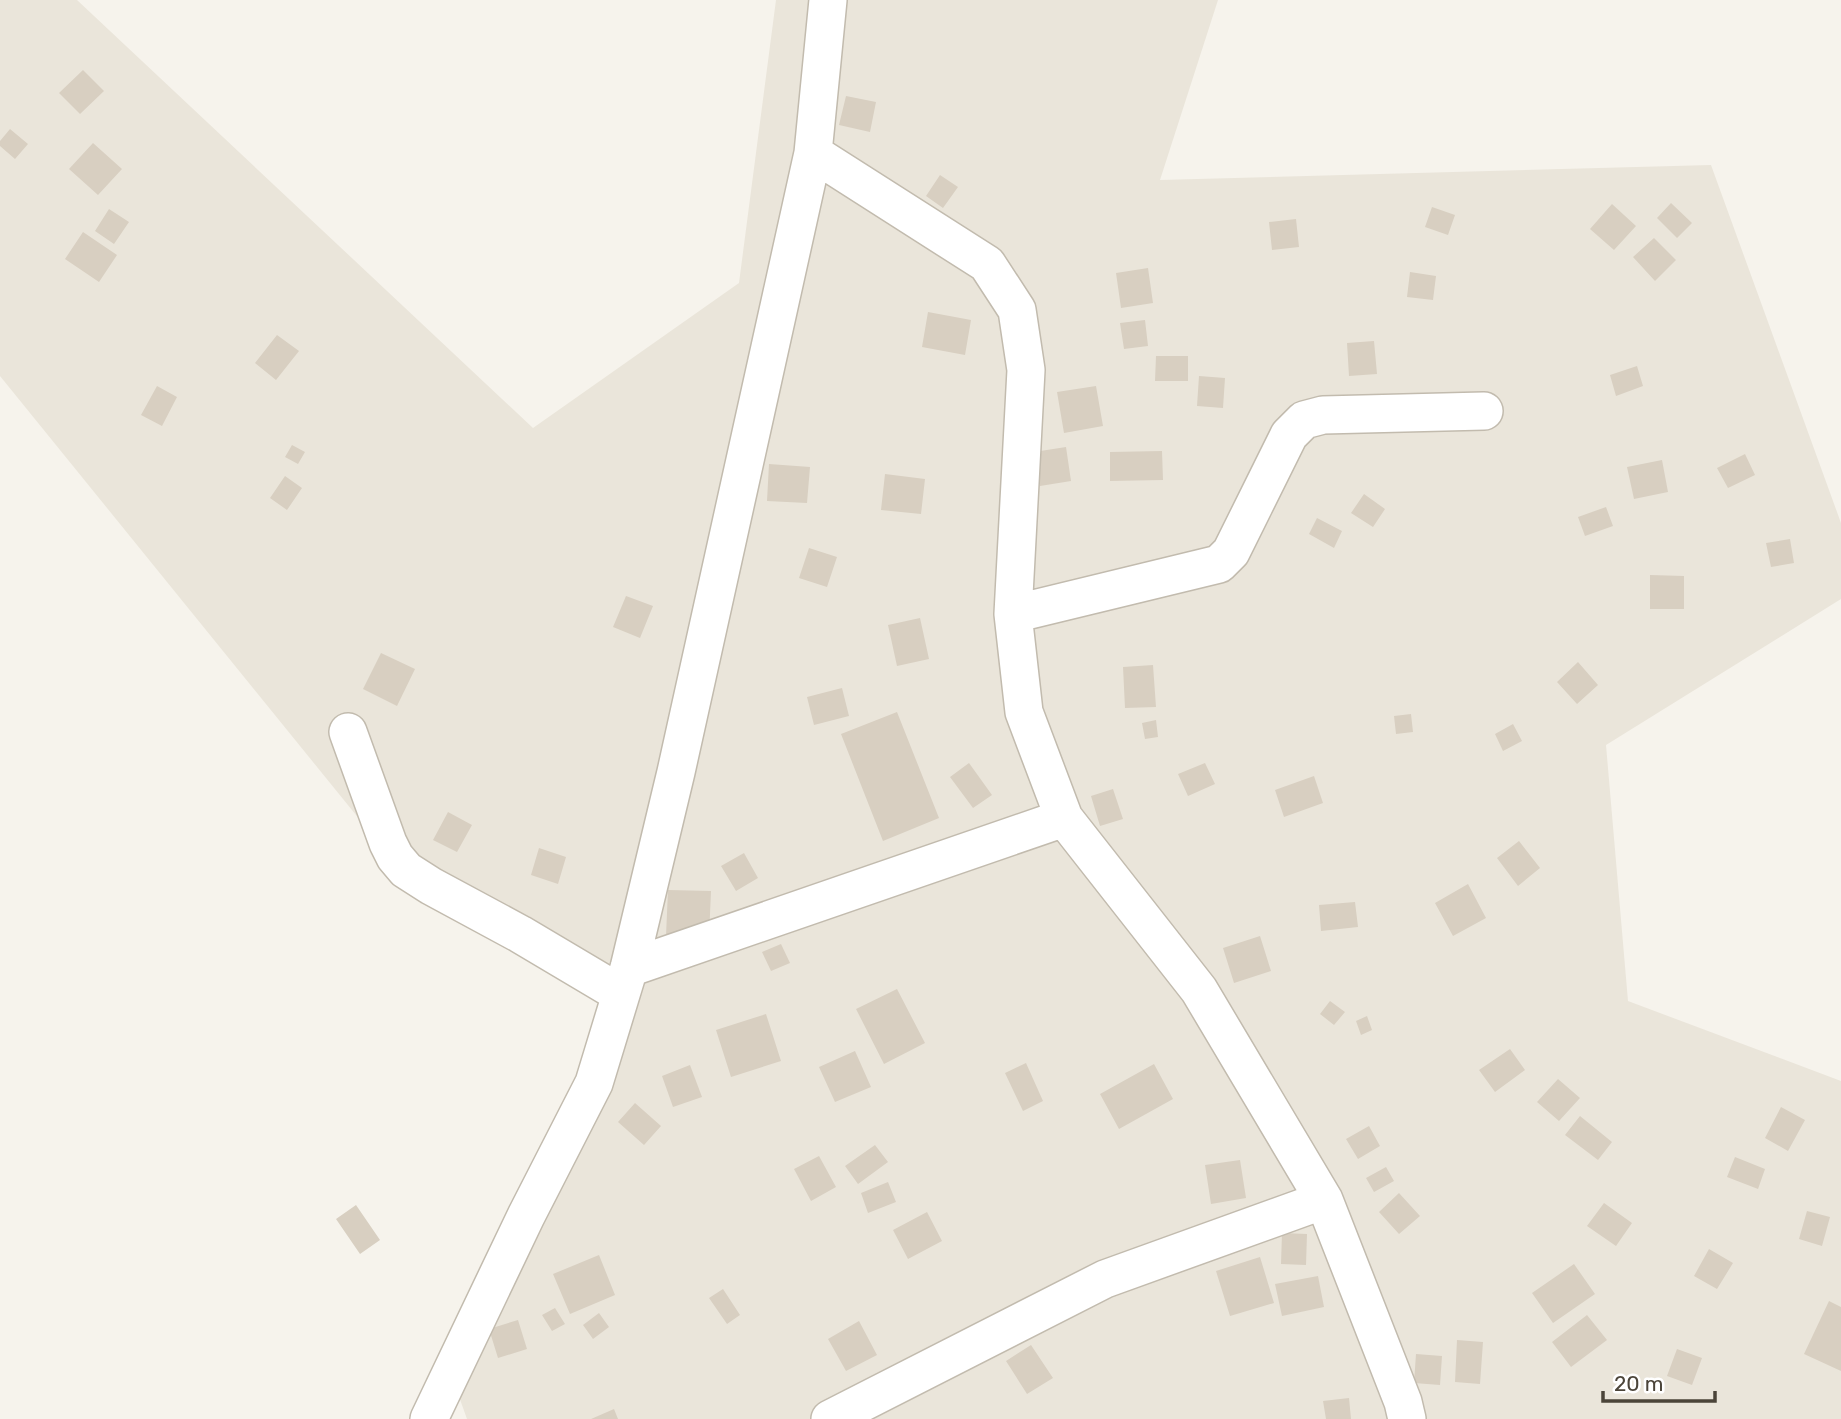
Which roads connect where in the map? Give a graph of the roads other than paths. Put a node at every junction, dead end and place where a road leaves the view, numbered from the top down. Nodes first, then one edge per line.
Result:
1 (828, 0) edge
2 (813, 153) junction
3 (1484, 411) dead end
4 (1013, 614) junction
5 (348, 733) dead end
6 (1064, 818) junction
7 (625, 981) junction
8 (1324, 1200) junction
9 (429, 1419) edge
10 (830, 1419) edge
11 (1407, 1419) edge

1 - 2 street
2 - 4 street
2 - 7 street
3 - 4 street
4 - 6 street
5 - 7 street
6 - 7 street
6 - 8 street
7 - 9 street
8 - 10 street
8 - 11 street

